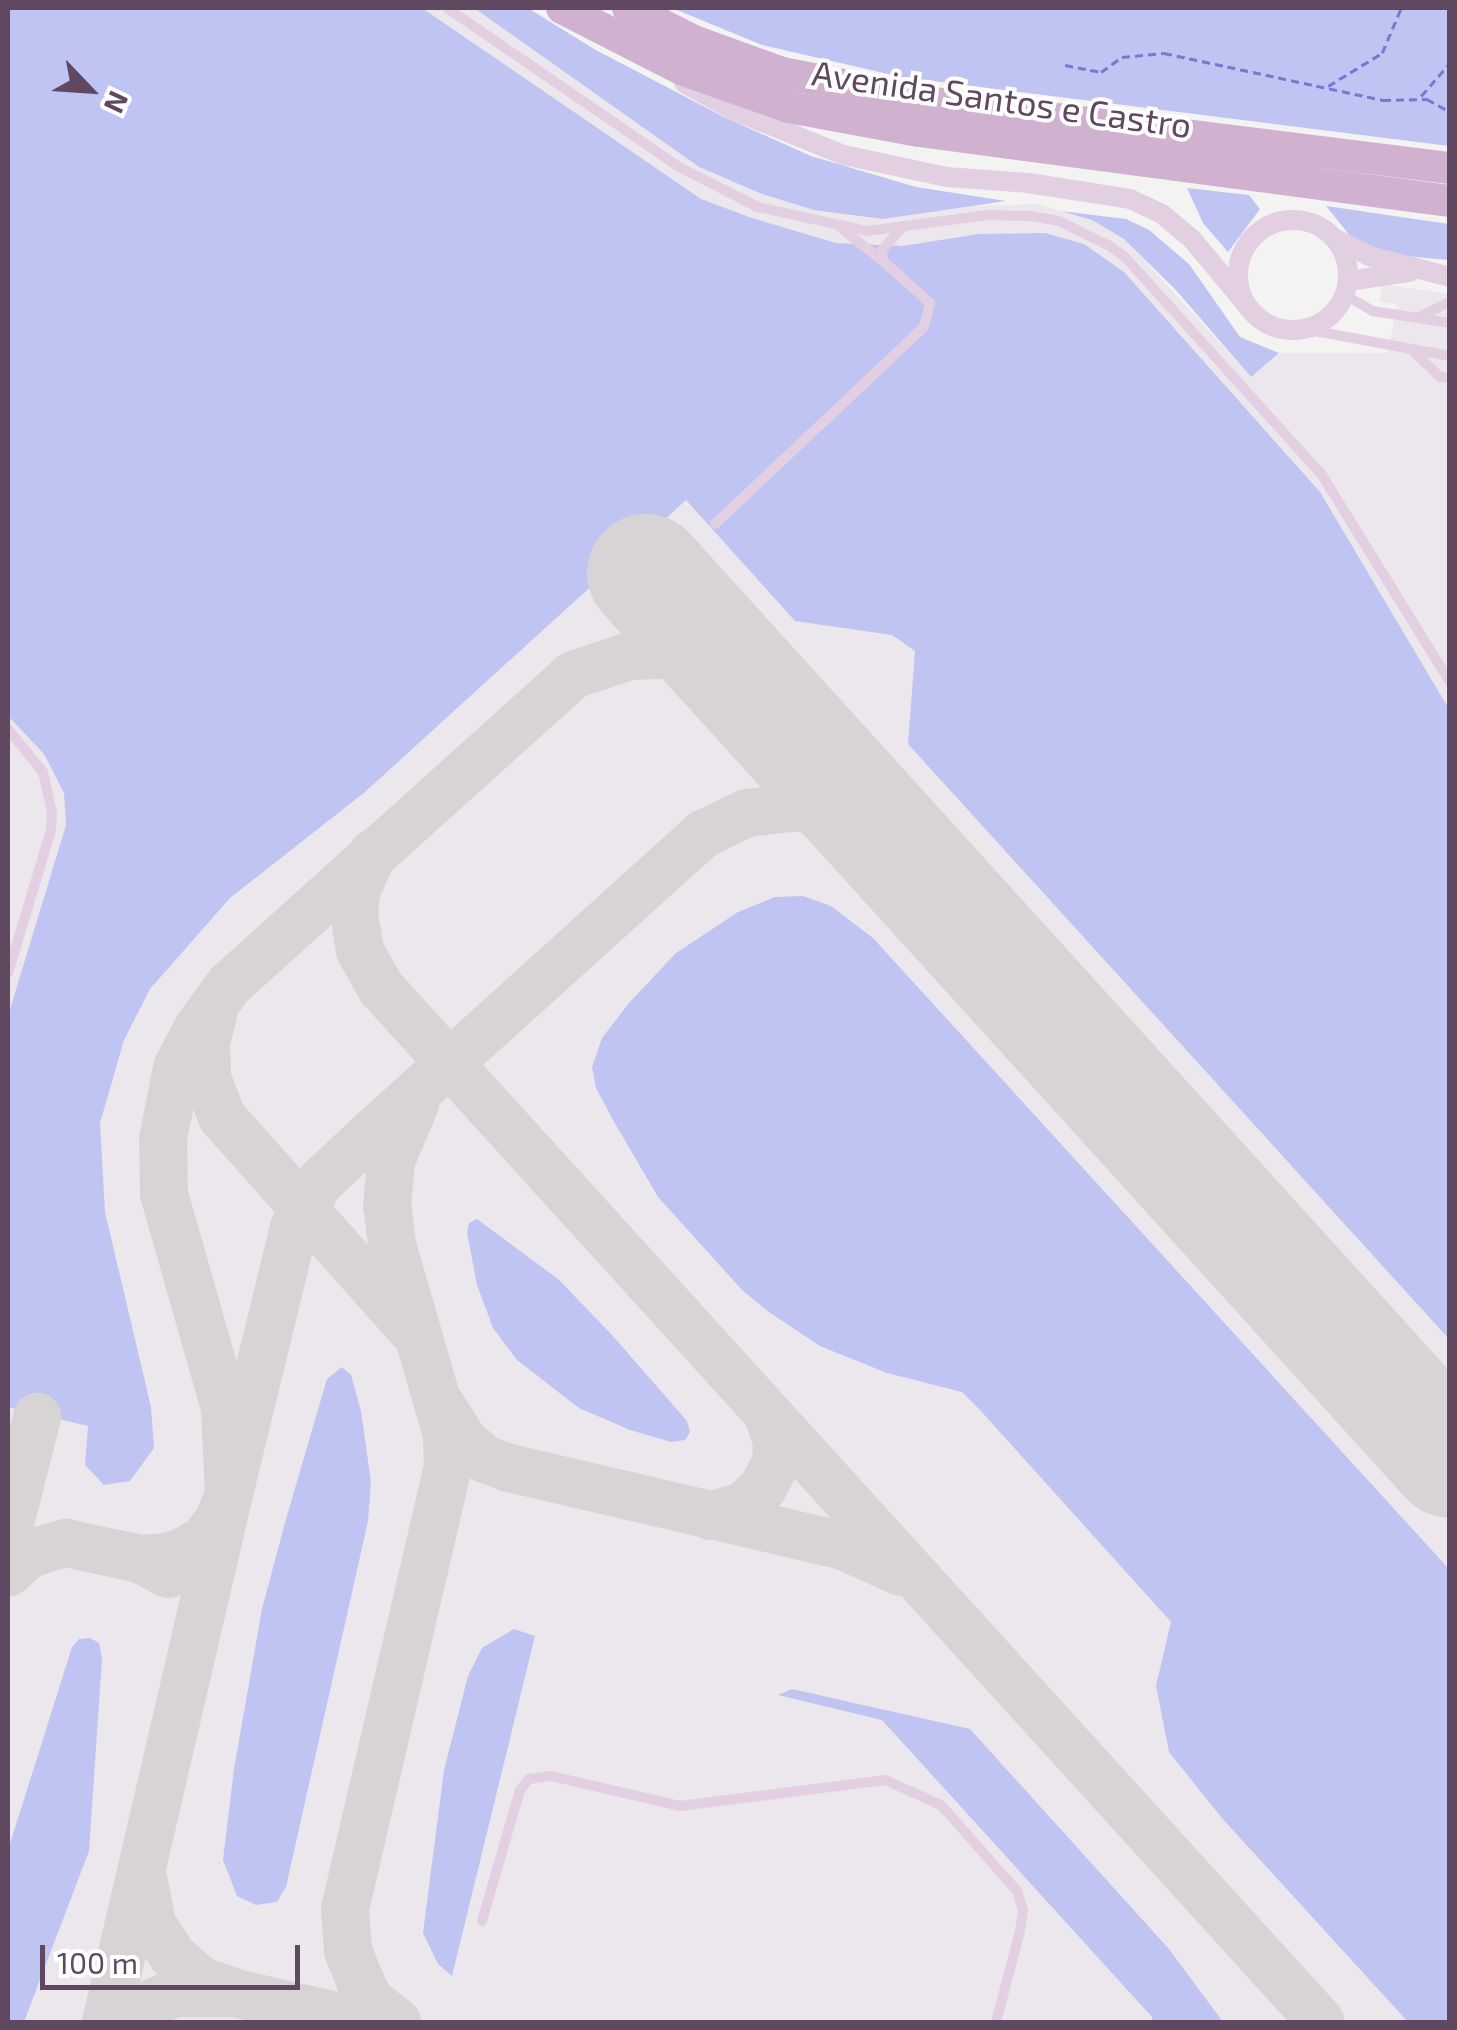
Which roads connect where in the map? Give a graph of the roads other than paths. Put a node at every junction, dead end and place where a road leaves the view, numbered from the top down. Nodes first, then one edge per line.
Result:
1 (447, 8) edge
2 (562, 8) edge
3 (628, 8) edge
4 (624, 42) junction
5 (1450, 168) edge
6 (1450, 201) edge
7 (841, 228) junction
8 (902, 228) junction
9 (1337, 240) junction
10 (883, 260) junction
11 (1421, 272) junction
12 (1450, 277) edge
13 (1346, 288) junction
14 (1450, 302) edge
15 (1246, 304) junction
16 (1419, 318) junction
17 (1450, 324) edge
18 (1304, 329) junction
19 (1412, 350) junction
20 (1450, 356) edge
21 (1450, 378) edge
22 (715, 524) dead end
23 (1450, 682) edge
24 (8, 729) edge
25 (8, 974) edge
26 (482, 1921) dead end
27 (996, 2022) edge

1 - 7 lane
2 - 4 main road, Avenida Santos e Castro
3 - 5 main road, Avenida Santos e Castro
4 - 6 main road, Avenida Santos e Castro
4 - 15 street
7 - 8 lane
7 - 10 lane
8 - 10 lane
8 - 23 lane
9 - 11 street
9 - 13 street
9 - 15 street
10 - 22 lane
11 - 12 street
11 - 13 street
13 - 16 lane
13 - 18 street
14 - 16 lane
15 - 18 street
16 - 17 lane
18 - 19 lane
19 - 20 lane
19 - 21 lane
24 - 25 lane
26 - 27 lane

